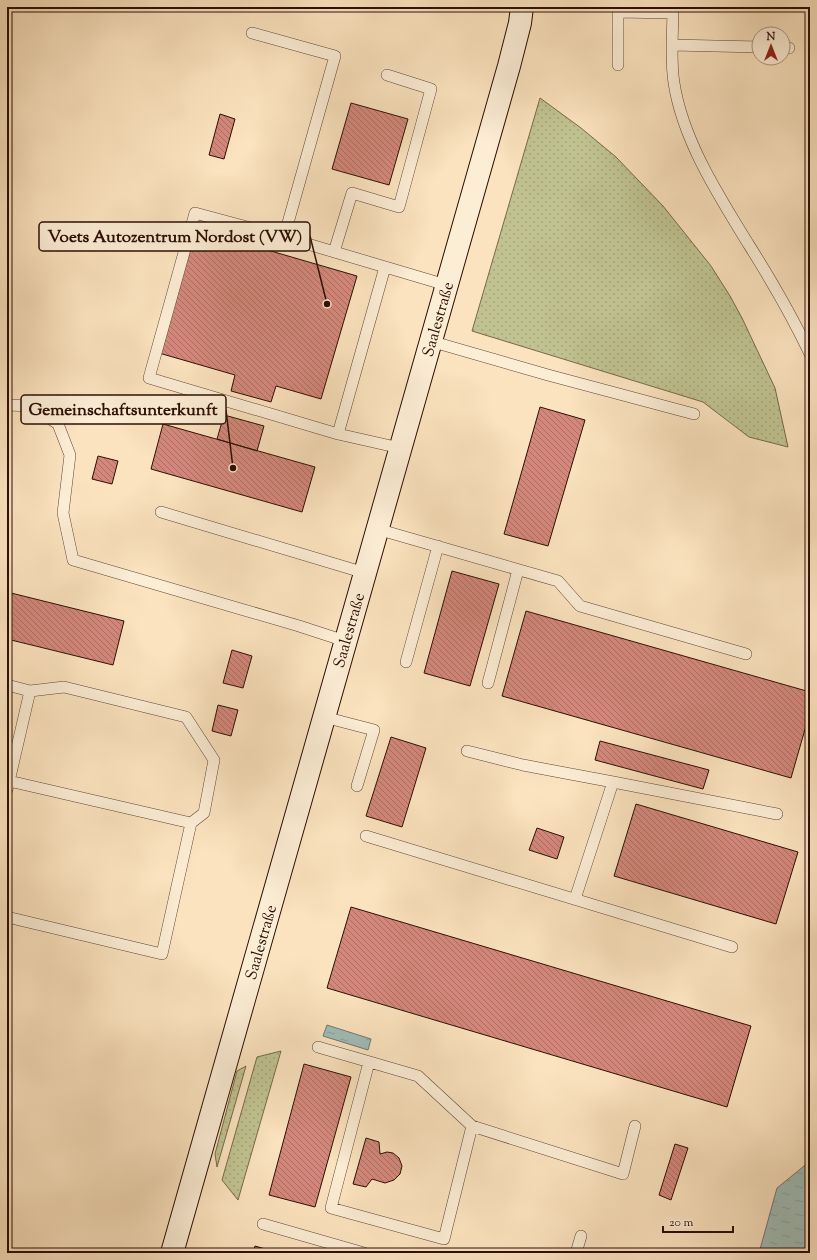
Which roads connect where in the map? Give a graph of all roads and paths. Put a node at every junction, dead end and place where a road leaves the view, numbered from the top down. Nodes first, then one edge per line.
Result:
1 (522, 7) edge
2 (673, 10) edge
3 (252, 33) dead end
4 (672, 45) junction
5 (751, 48) edge
6 (618, 65) dead end
7 (386, 75) dead end
8 (284, 237) junction
9 (334, 252) junction
10 (385, 267) junction
11 (446, 285) junction
12 (430, 341) junction
13 (810, 354) edge
14 (7, 405) edge
15 (694, 414) dead end
16 (338, 434) junction
17 (400, 448) junction
18 (161, 512) dead end
19 (377, 529) junction
20 (438, 546) junction
21 (518, 570) junction
22 (365, 573) junction
23 (345, 641) junction
24 (746, 654) dead end
25 (406, 662) dead end
26 (488, 683) dead end
27 (7, 685) edge
28 (30, 690) junction
29 (324, 717) junction
30 (467, 751) dead end
31 (613, 782) junction
32 (8, 785) edge
33 (357, 786) dead end
34 (777, 814) dead end
35 (191, 823) junction
36 (366, 836) dead end
37 (575, 899) junction
38 (7, 917) edge
39 (732, 947) dead end
40 (318, 1047) dead end
41 (369, 1062) junction
42 (472, 1126) junction
43 (635, 1126) dead end
44 (263, 1224) dead end
45 (581, 1236) dead end
46 (172, 1253) edge
47 (364, 1253) edge
48 (576, 1253) edge

1 - 11 main road, Saalestraße
2 - 4 lane
2 - 6 lane
3 - 8 lane
4 - 5 lane
4 - 13 lane
7 - 9 lane
8 - 9 lane
8 - 16 lane
9 - 10 lane
10 - 11 lane
10 - 16 lane
11 - 12 main road, Saalestraße
12 - 15 lane
12 - 17 main road, Saalestraße
14 - 23 lane
16 - 17 lane
17 - 19 main road, Saalestraße
18 - 22 lane
19 - 20 lane
19 - 22 main road, Saalestraße
20 - 21 lane
20 - 25 lane
21 - 24 lane
21 - 26 lane
22 - 23 main road, Saalestraße
23 - 29 main road, Saalestraße
27 - 28 lane
28 - 32 lane
28 - 35 lane
29 - 33 lane
29 - 46 main road, Saalestraße
30 - 31 lane
31 - 34 lane
31 - 37 lane
32 - 35 lane
35 - 38 lane
36 - 37 lane
37 - 39 lane
40 - 41 lane
41 - 42 lane
41 - 42 lane
42 - 43 lane
44 - 47 lane
45 - 48 lane

